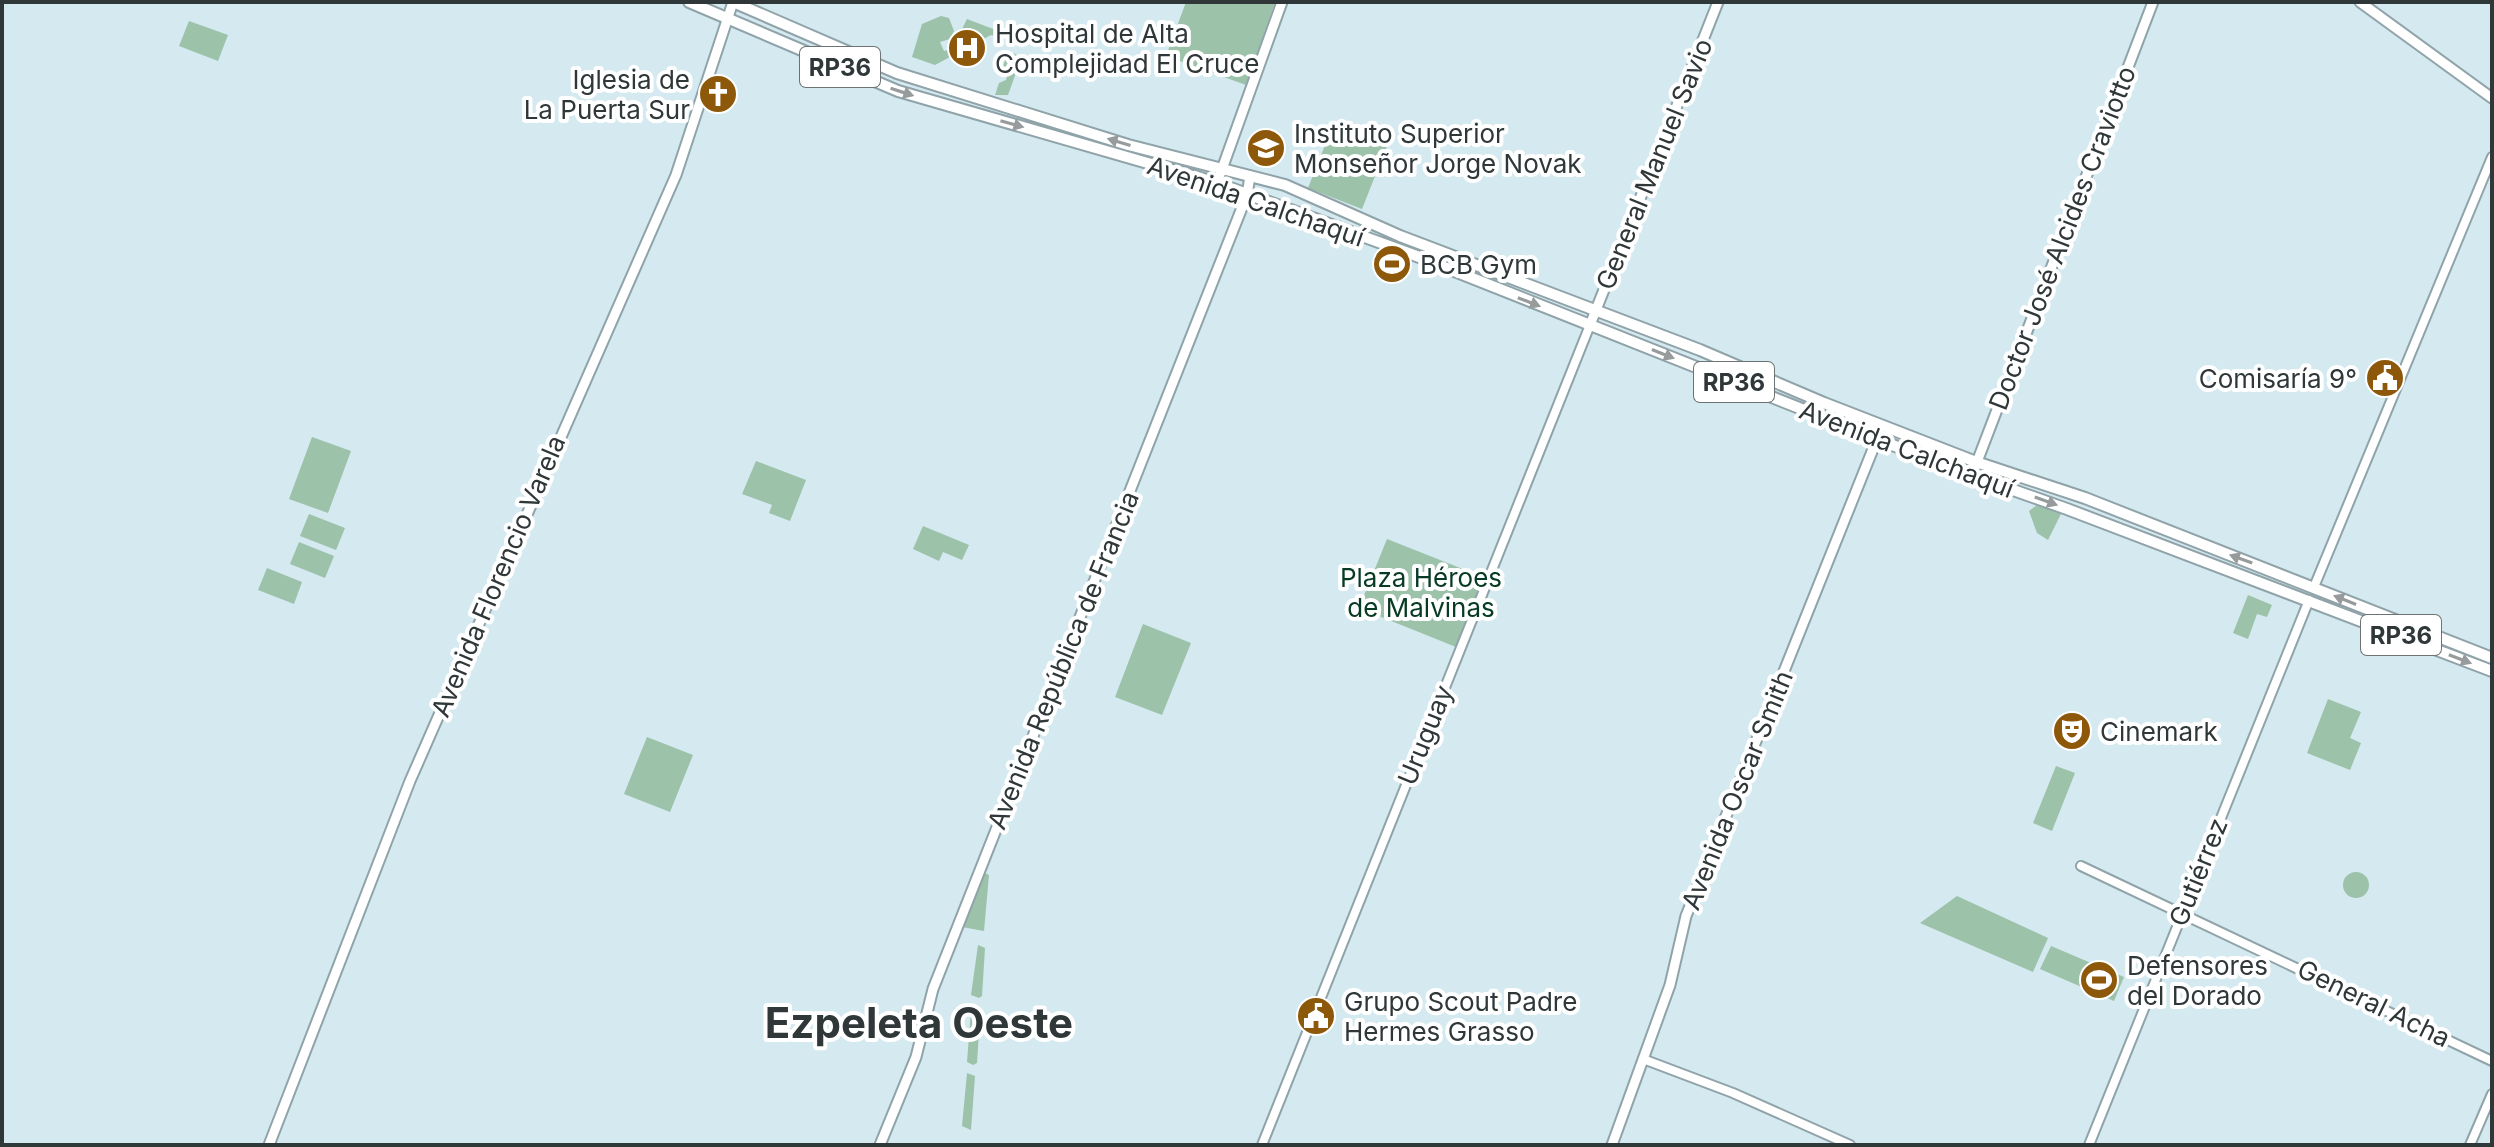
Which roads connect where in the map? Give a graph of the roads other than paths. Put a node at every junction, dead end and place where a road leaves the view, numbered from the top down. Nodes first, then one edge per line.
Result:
1 (689, 2) edge
2 (1282, 2) edge
3 (1718, 2) edge
4 (2153, 2) edge
5 (2360, 2) edge
6 (731, 8) edge
7 (2492, 98) edge
8 (2492, 157) edge
9 (1221, 170) junction
10 (1250, 176) junction
11 (1217, 183) junction
12 (1247, 195) junction
13 (1596, 309) junction
14 (1590, 325) junction
15 (1878, 435) junction
16 (1940, 448) junction
17 (1976, 462) junction
18 (2004, 472) junction
19 (1972, 475) junction
20 (2000, 485) junction
21 (2314, 587) junction
22 (2309, 600) junction
23 (2492, 658) edge
24 (2492, 671) edge
25 (2081, 866) dead end
26 (2182, 913) junction
27 (1643, 1059) junction
28 (2492, 1061) edge
29 (2492, 1094) edge
30 (269, 1145) edge
31 (880, 1145) edge
32 (1262, 1145) edge
33 (1612, 1145) edge
34 (1850, 1145) edge
35 (2089, 1145) edge
36 (2470, 1145) edge

1 - 6 main road, Avenida Calchaquí / RP36
2 - 9 main road
3 - 13 main road, General Manuel Savio
4 - 17 main road, Doctor José Alcides Craviotto
5 - 7 main road
9 -> 6 main road, Avenida Calchaquí / RP36
6 -> 11 main road, Avenida Calchaquí / RP36
6 - 30 main road, Avenida Florencio Varela
8 - 21 street
9 - 10 main road, Avenida Calchaquí / RP36
9 - 11 main road
10 - 12 main road, Avenida República de Francia
10 - 13 main road, Avenida Calchaquí / RP36
11 - 12 main road, Avenida Calchaquí / RP36
12 -> 14 main road, Avenida Calchaquí / RP36
12 - 31 main road, Avenida República de Francia
13 - 14 main road, General Manuel Savio
13 - 16 main road, Avenida Calchaquí / RP36
14 -> 15 main road, Avenida Calchaquí / RP36
14 - 32 street, Uruguay
15 - 16 main road
15 - 19 main road, Avenida Calchaquí / RP36
15 - 27 main road, Avenida Oscar Smith
16 - 17 main road, Avenida Calchaquí / RP36
17 - 18 main road, Avenida Calchaquí / RP36
17 - 19 main road, Doctor José Alcides Craviotto
18 - 20 main road
21 -> 18 main road, Avenida Calchaquí / RP36
19 - 20 main road, Avenida Calchaquí / RP36
20 -> 22 main road, Avenida Calchaquí / RP36
23 -> 21 main road, RP36
22 -> 24 main road, Avenida Calchaquí / RP36
22 - 26 street, Gutiérrez
25 - 26 street, General Acha
26 - 28 street, General Acha
26 - 35 street, Gutiérrez
27 - 33 main road, Avenida Oscar Smith
27 - 34 street
29 - 36 street

